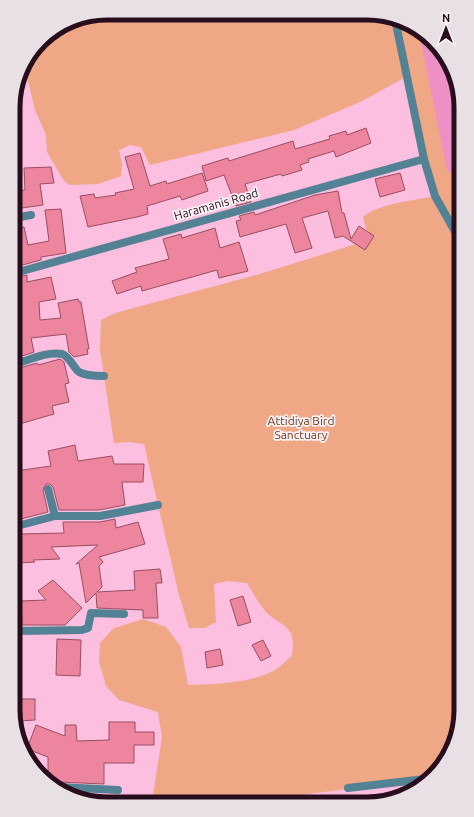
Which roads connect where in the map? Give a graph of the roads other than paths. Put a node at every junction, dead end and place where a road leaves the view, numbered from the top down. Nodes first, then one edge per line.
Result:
1 (395, 25) edge
2 (424, 159) junction
3 (30, 215) dead end
4 (20, 217) edge
5 (454, 229) edge
6 (20, 272) edge
7 (20, 363) edge
8 (104, 376) dead end
9 (48, 489) dead end
10 (158, 505) dead end
11 (55, 516) junction
12 (20, 525) edge
13 (124, 614) dead end
14 (20, 631) edge
15 (419, 780) edge
16 (69, 788) edge
17 (348, 788) dead end
18 (118, 790) dead end

1 - 2 street
2 - 5 street
2 - 6 street, Haramanis Road
3 - 4 street
7 - 8 street
9 - 11 street
10 - 11 street
11 - 12 street
13 - 14 street
15 - 17 street
16 - 18 street

